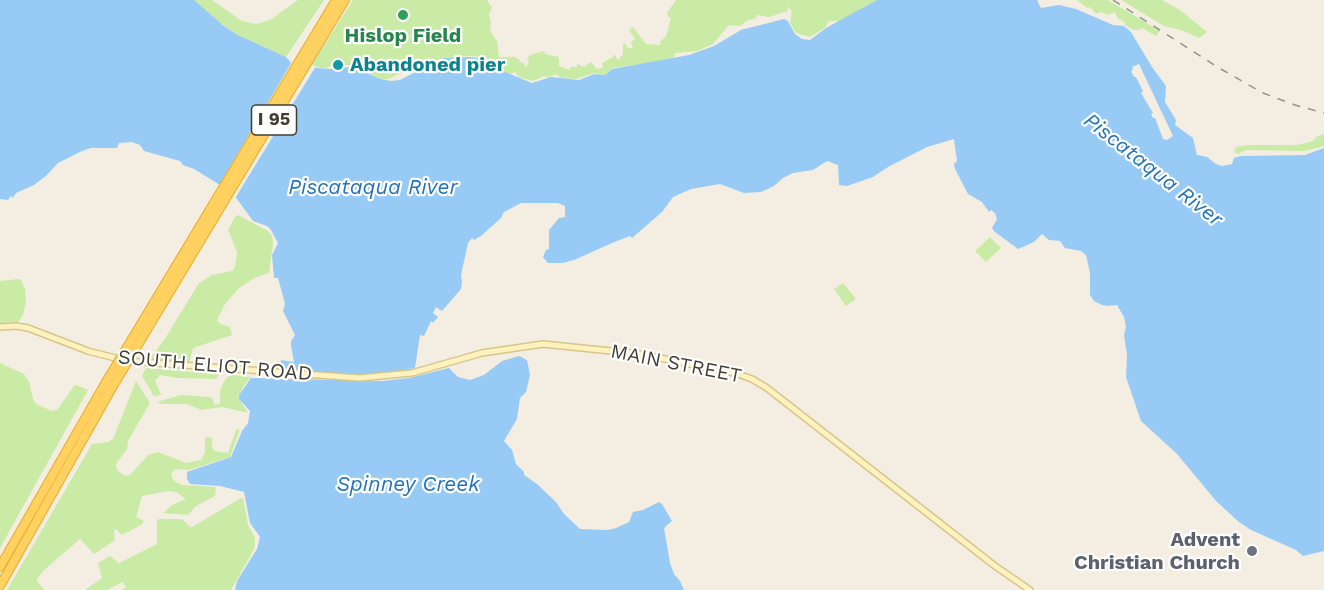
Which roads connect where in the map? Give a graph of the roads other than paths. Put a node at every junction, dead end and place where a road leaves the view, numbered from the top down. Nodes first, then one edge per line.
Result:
1 (336, 0) edge
2 (345, 0) edge
3 (0, 327) edge
4 (363, 379) joint
5 (0, 567) edge
6 (0, 586) edge
7 (1030, 590) edge

1 - 5 highway, I 95, bridge
2 - 6 highway, I 95, bridge
3 - 4 main road, SOUTH ELIOT ROAD
4 - 7 main road, MAIN STREET

